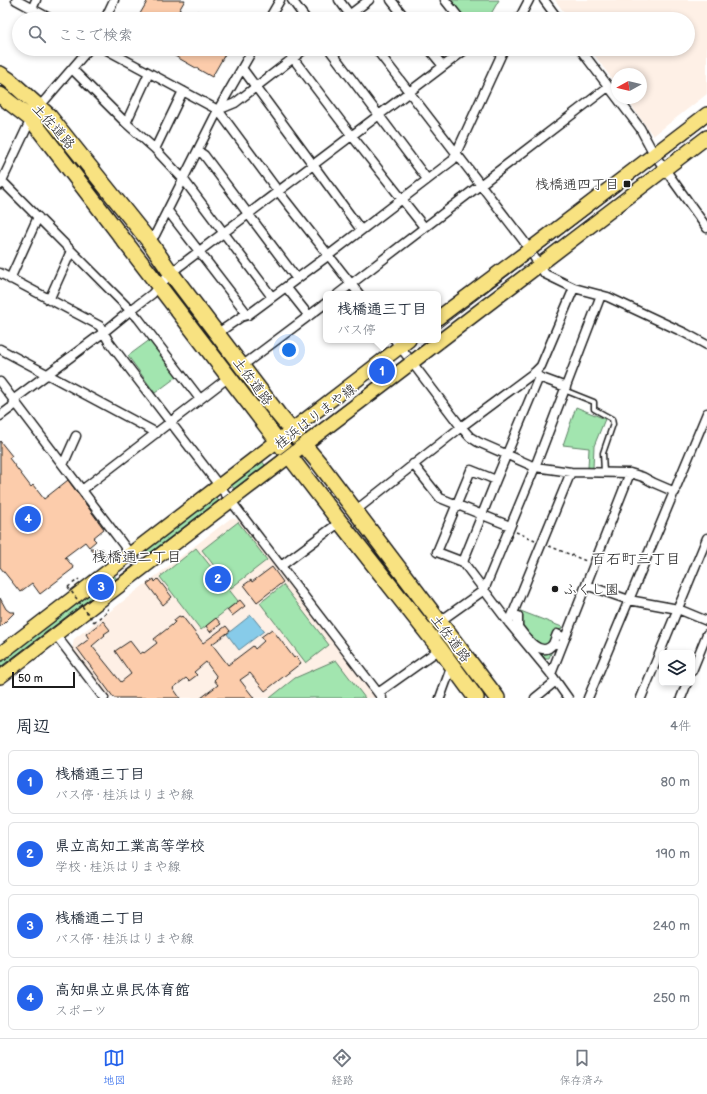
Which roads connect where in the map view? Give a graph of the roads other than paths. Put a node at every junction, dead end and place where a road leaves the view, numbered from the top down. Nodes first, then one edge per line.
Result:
1 (16, 0) edge
2 (36, 0) edge
3 (114, 0) edge
4 (280, 0) edge
5 (292, 0) edge
6 (339, 0) edge
7 (369, 0) edge
8 (391, 0) edge
9 (445, 0) edge
10 (529, 0) edge
11 (544, 0) edge
12 (32, 9) junction
13 (37, 12) edge
14 (108, 12) edge
15 (273, 12) edge
16 (301, 12) edge
17 (346, 12) edge
18 (356, 12) edge
19 (400, 12) edge
20 (454, 12) edge
21 (523, 12) edge
22 (553, 12) edge
23 (83, 56) edge
24 (118, 56) edge
25 (248, 56) edge
26 (296, 56) edge
27 (334, 56) edge
28 (381, 56) edge
29 (435, 56) edge
30 (457, 56) edge
31 (501, 56) edge
32 (585, 56) edge
33 (293, 58) junction
34 (443, 66) junction
35 (72, 68) junction
36 (242, 68) junction
37 (149, 73) junction
38 (0, 74) edge
39 (608, 87) junction
40 (255, 88) junction
41 (183, 91) junction
42 (408, 92) junction
43 (0, 95) edge
44 (218, 110) junction
45 (35, 113) junction
46 (707, 114) edge
47 (379, 115) junction
48 (126, 122) junction
49 (352, 136) junction
50 (707, 137) edge
51 (156, 149) junction
52 (198, 151) junction
53 (457, 154) junction
54 (654, 154) junction
55 (313, 165) junction
56 (665, 169) junction
57 (428, 179) junction
58 (184, 180) junction
59 (1, 182) edge
60 (480, 185) junction
61 (278, 191) junction
62 (401, 199) junction
63 (168, 211) junction
64 (248, 214) junction
65 (38, 217) junction
66 (424, 227) junction
67 (707, 228) edge
68 (361, 230) junction
69 (223, 233) junction
70 (150, 241) junction
71 (529, 250) junction
72 (71, 251) junction
73 (200, 251) junction
74 (329, 255) junction
75 (538, 265) junction
76 (0, 273) edge
77 (171, 273) junction
78 (10, 279) junction
79 (297, 279) junction
80 (351, 284) junction
81 (159, 286) junction
82 (286, 287) junction
83 (574, 288) junction
84 (342, 291) edge
85 (357, 291) edge
86 (601, 295) junction
87 (272, 297) junction
88 (49, 300) junction
89 (323, 305) edge
90 (131, 310) junction
91 (248, 315) junction
92 (309, 316) junction
93 (441, 316) edge
94 (104, 332) junction
95 (218, 333) junction
96 (441, 340) edge
97 (400, 343) edge
98 (402, 343) edge
99 (437, 343) edge
100 (707, 345) edge
101 (0, 349) edge
102 (412, 362) junction
103 (242, 366) junction
104 (48, 374) junction
105 (537, 374) junction
106 (229, 377) junction
107 (0, 382) edge
108 (565, 388) junction
109 (200, 400) junction
110 (15, 402) junction
111 (707, 414) edge
112 (0, 416) edge
113 (171, 422) junction
114 (461, 427) junction
115 (291, 430) junction
116 (157, 433) junction
117 (76, 436) dead end
118 (278, 440) junction
119 (303, 444) junction
120 (506, 454) junction
121 (290, 455) junction
122 (413, 464) junction
123 (63, 465) junction
124 (535, 467) junction
125 (571, 472) junction
126 (604, 473) junction
127 (630, 473) junction
128 (496, 480) junction
129 (220, 486) junction
130 (82, 490) junction
131 (675, 492) junction
132 (231, 500) junction
133 (456, 505) junction
134 (355, 511) junction
135 (482, 515) junction
136 (340, 522) junction
137 (510, 526) junction
138 (707, 538) edge
139 (131, 554) junction
140 (463, 562) junction
141 (281, 566) junction
142 (142, 568) junction
143 (586, 585) junction
144 (484, 590) junction
145 (629, 600) junction
146 (678, 609) junction
147 (518, 616) dead end
148 (707, 621) edge
149 (439, 622) junction
150 (509, 623) junction
151 (55, 634) junction
152 (707, 634) edge
153 (561, 636) dead end
154 (440, 649) junction
155 (0, 654) edge
156 (695, 664) edge
157 (452, 665) junction
158 (551, 674) junction
159 (0, 677) edge
160 (556, 681) junction
161 (686, 686) edge
162 (380, 695) edge
163 (104, 698) edge
164 (440, 698) edge
165 (476, 698) edge
166 (497, 698) edge
167 (535, 698) edge
168 (568, 698) edge
169 (588, 698) edge
170 (641, 698) edge
171 (681, 698) edge

1 - 12 street
2 - 12 street
3 - 14 street
4 - 15 street
5 - 16 street
6 - 17 street
7 - 18 street
8 - 19 street
9 - 20 street
10 - 21 street
11 - 22 street
12 - 13 street
23 - 35 street
24 - 37 street
25 - 36 street
26 - 33 street
27 - 47 street
28 - 42 street
29 - 34 street
30 - 34 street
31 - 53 street
32 - 39 street
33 - 40 street
33 - 49 street
34 - 42 street
35 - 45 street
35 - 48 street
36 - 40 street
36 - 44 street
37 - 41 street
37 - 48 street
38 - 45 highway, 土佐道路
39 - 54 street
39 - 60 street
40 - 44 street
40 - 55 street
41 - 44 street
41 - 51 street
42 - 47 street
42 - 53 street
43 - 45 highway, 土佐道路
44 - 52 street
44 - 61 street
45 - 59 street
45 - 70 highway, 土佐道路
45 - 81 highway, 土佐道路
46 - 54 main road
47 - 49 street
47 - 57 street
48 - 51 street
49 - 55 street
49 - 62 street
50 - 56 main road, 桂浜はりまや線
51 - 58 street
52 - 58 street
52 - 64 street
53 - 57 street
53 - 60 street
54 - 56 street
54 - 71 main road
55 - 61 street
55 - 68 street
56 - 67 street
56 - 75 main road, 桂浜はりまや線
57 - 62 street
58 - 63 street
58 - 69 street
59 - 65 street
60 - 66 street
60 - 71 street
61 - 64 street
61 - 74 street
62 - 66 street
62 - 68 street
63 - 70 street
63 - 73 street
64 - 69 street
64 - 79 street
65 - 72 street
65 - 78 street
66 - 80 street
68 - 74 street
69 - 73 street
69 - 87 street
70 - 77 highway, 土佐道路
71 - 75 street
71 - 93 main road
72 - 88 street
72 - 90 street
73 - 77 street
73 - 91 street
74 - 79 street
74 - 80 street
75 - 83 street
75 - 96 main road, 桂浜はりまや線
76 - 78 street
77 - 81 street
77 - 95 highway, 土佐道路
78 - 88 street
79 - 82 street
80 - 84 street
80 - 85 street
81 - 90 street
81 - 106 highway, 土佐道路
82 - 87 street
82 - 92 street
83 - 86 street
83 - 105 street
86 - 100 street
86 - 108 street
87 - 91 street
88 - 94 street
89 - 92 street
90 - 94 street
90 - 109 street
91 - 95 street
92 - 103 street
94 - 104 street
94 - 113 street
95 - 103 highway, 土佐道路
97 - 115 main road, 桂浜はりまや線
98 - 102 street
99 - 102 main road, 桂浜はりまや線
101 - 104 street
102 - 114 street
102 - 119 main road, 桂浜はりまや線
103 - 115 highway, 土佐道路
104 - 110 street
104 - 116 street
105 - 108 street
105 - 114 street
105 - 120 street
106 - 109 street
106 - 118 highway, 土佐道路
107 - 110 street
108 - 124 street
108 - 126 lane
109 - 113 street
110 - 112 street
110 - 123 street
111 - 131 street
113 - 116 street
113 - 129 street
114 - 120 street
114 - 122 street
115 - 118 main road, 桂浜はりまや線
115 - 119 highway, 土佐道路
116 - 130 street
117 - 123 street
118 - 121 highway, 土佐道路
118 - 129 main road, 桂浜はりまや線
119 - 121 main road, 桂浜はりまや線
119 - 134 highway, 土佐道路
120 - 124 street
120 - 128 street
121 - 132 main road, 桂浜はりまや線
121 - 136 highway, 土佐道路
122 - 133 street
122 - 134 street
123 - 130 street
124 - 125 street
124 - 137 street
125 - 126 street
125 - 150 street
126 - 127 street
127 - 131 street
127 - 143 street
128 - 133 street
128 - 135 street
129 - 132 street
129 - 139 main road, 桂浜はりまや線
130 - 139 street
131 - 145 street
132 - 141 street
132 - 142 main road, 桂浜はりまや線
133 - 135 street
133 - 140 street
134 - 149 highway, 土佐道路
135 - 137 street
135 - 140 street
136 - 141 street
136 - 154 highway, 土佐道路
137 - 144 street
138 - 146 street
139 - 142 street
139 - 155 main road, 桂浜はりまや線
140 - 144 street
141 - 162 street
142 - 151 main road, 桂浜はりまや線
143 - 145 street
143 - 158 street
144 - 149 street
144 - 150 street
145 - 146 street
145 - 169 street
146 - 148 street
146 - 170 street
147 - 153 street
149 - 166 highway, 土佐道路
150 - 158 street
151 - 159 main road, 桂浜はりまや線
151 - 163 street
152 - 156 street
154 - 157 highway, 土佐道路
154 - 162 street
157 - 164 street
157 - 165 highway, 土佐道路
158 - 160 street
160 - 167 street
160 - 168 street
161 - 171 street

